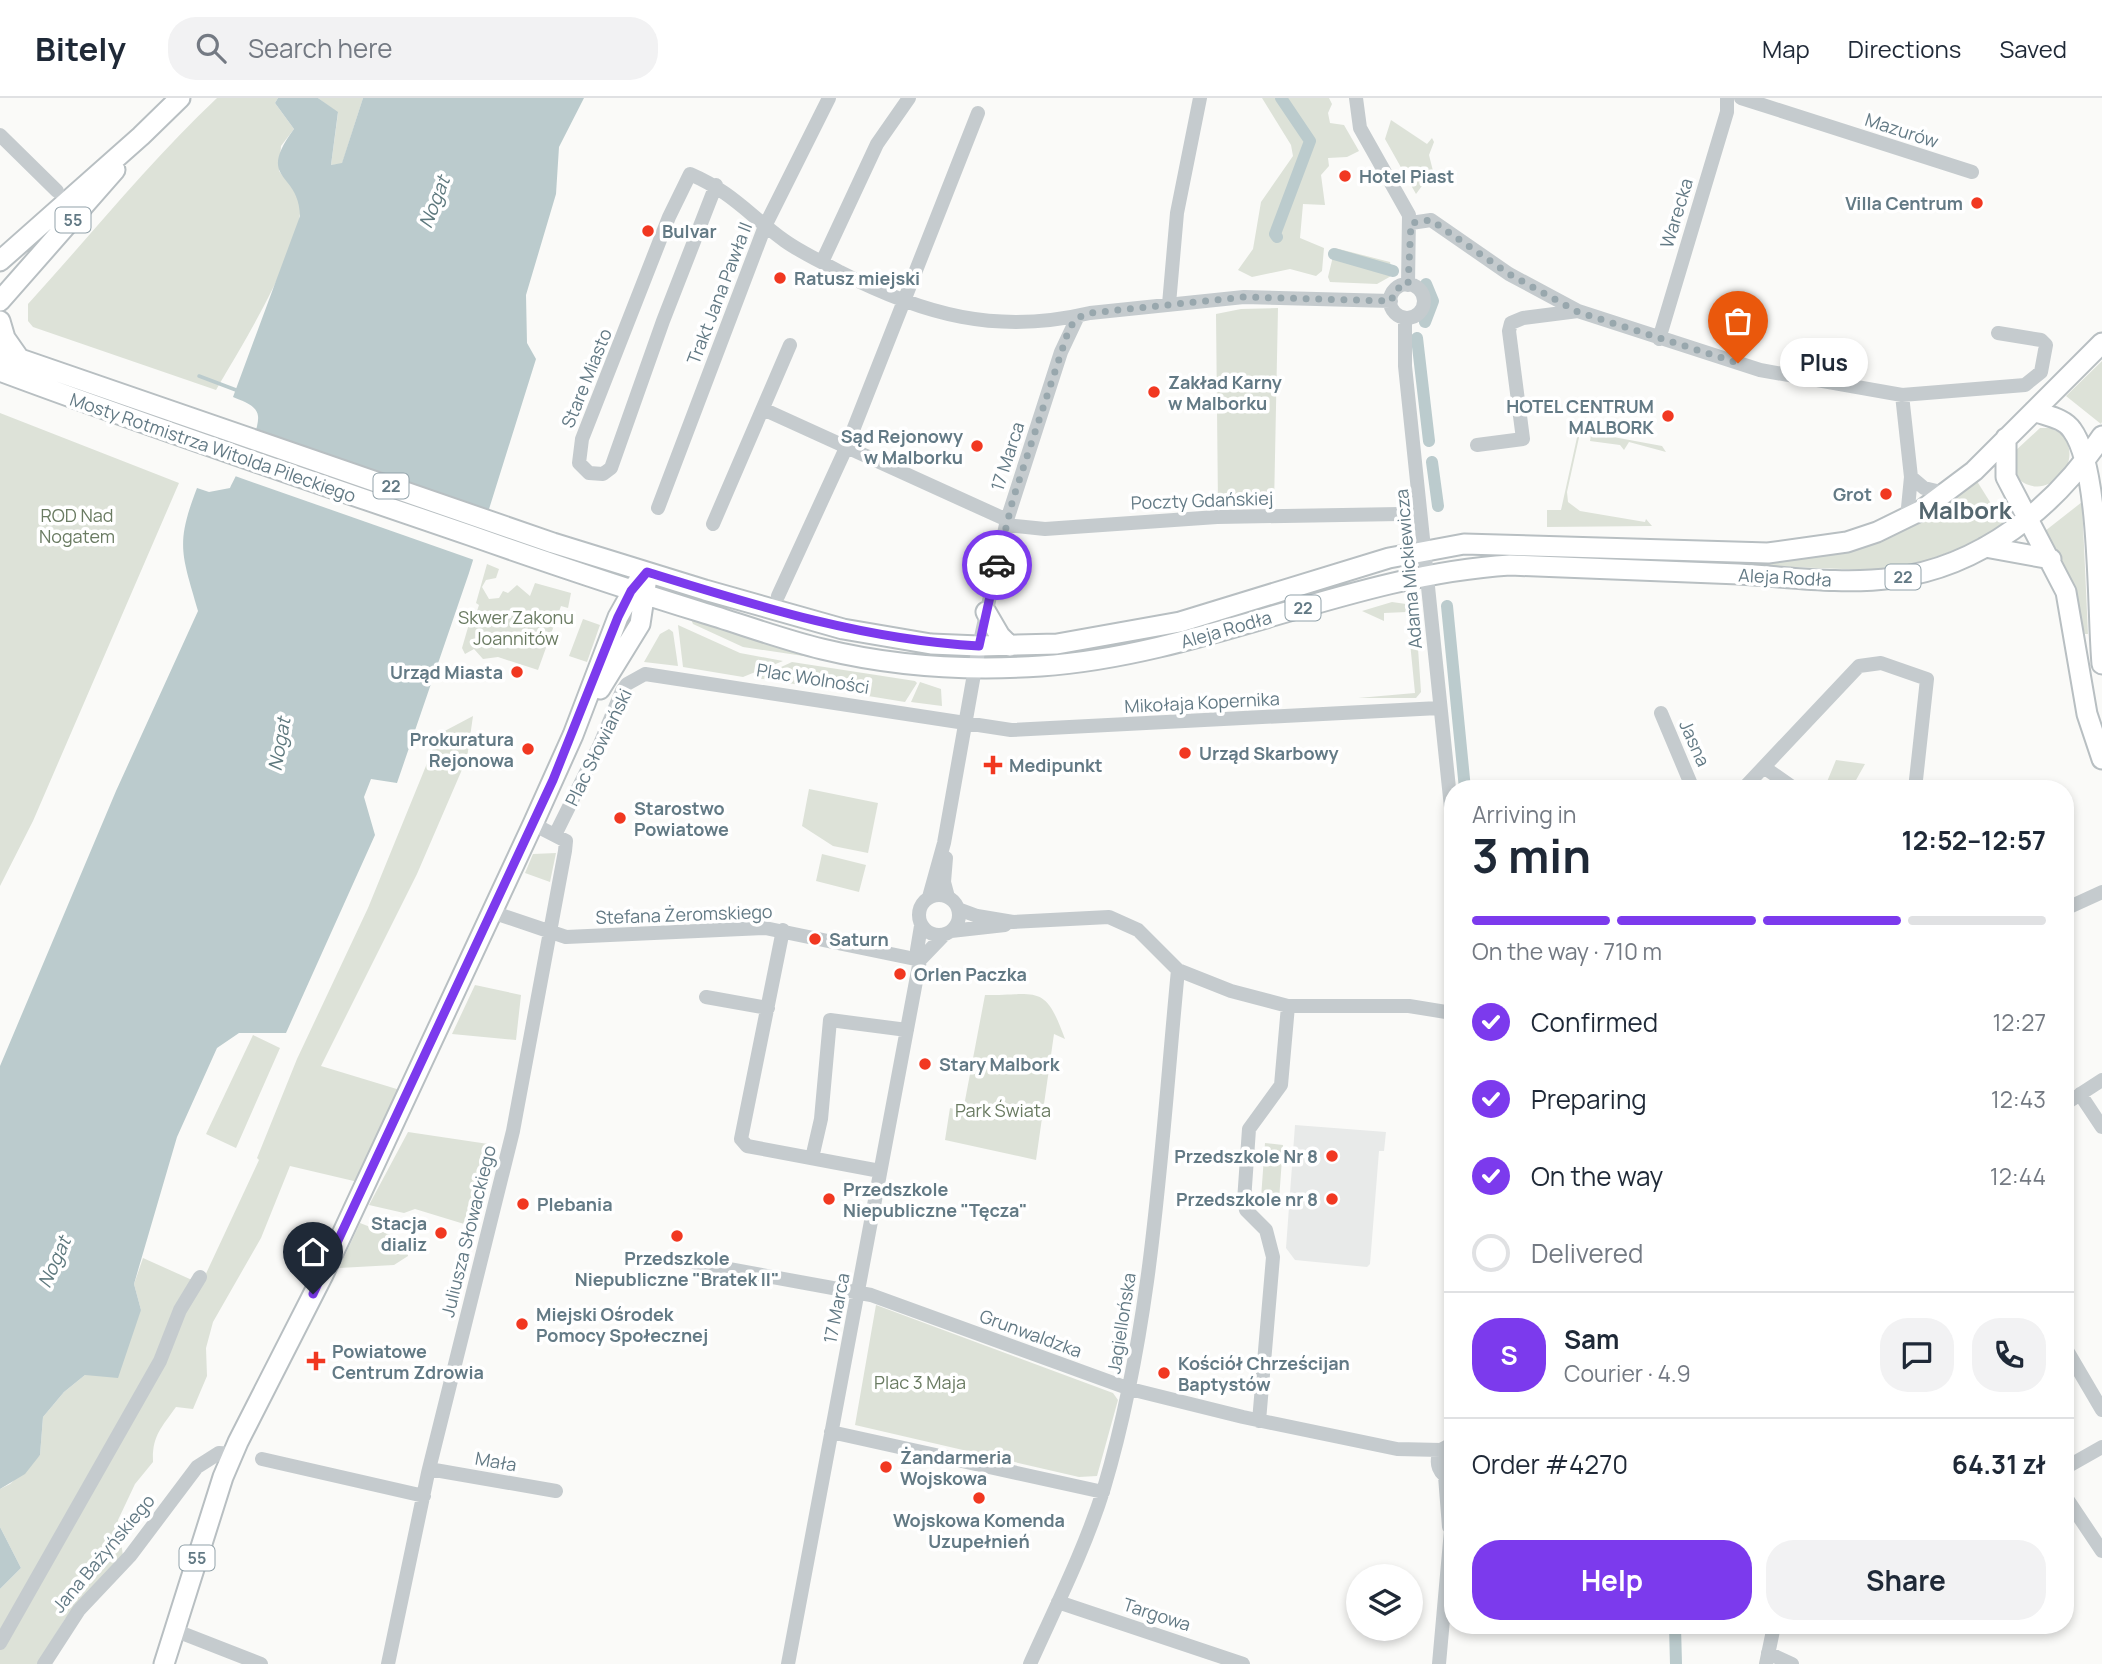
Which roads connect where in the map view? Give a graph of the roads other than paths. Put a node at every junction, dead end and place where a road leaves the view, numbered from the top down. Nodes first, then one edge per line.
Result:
1 (180, 98) edge
2 (829, 98) edge
3 (909, 98) edge
4 (1200, 98) edge
5 (1356, 98) edge
6 (1727, 98) edge
7 (1741, 98) edge
8 (978, 113) dead end
9 (0, 135) edge
10 (141, 136) junction
11 (1972, 172) dead end
12 (716, 185) junction
13 (57, 191) dead end
14 (1411, 223) junction
15 (765, 226) junction
16 (0, 261) edge
17 (822, 262) junction
18 (1408, 285) junction
19 (0, 301) edge
20 (1391, 301) junction
21 (903, 302) junction
22 (1169, 304) junction
23 (1578, 312) junction
24 (1077, 318) junction
25 (1405, 318) junction
26 (0, 321) edge
27 (1998, 333) dead end
28 (1659, 338) junction
29 (2102, 343) edge
30 (790, 345) dead end
31 (0, 352) edge
32 (19, 358) junction
33 (0, 371) edge
34 (1902, 396) junction
35 (763, 409) junction
36 (2034, 411) junction
37 (2102, 436) edge
38 (2006, 438) junction
39 (1477, 445) dead end
40 (846, 448) junction
41 (2084, 463) junction
42 (1911, 477) junction
43 (1945, 494) junction
44 (658, 508) dead end
45 (1400, 514) dead end
46 (1907, 518) junction
47 (2028, 519) junction
48 (1007, 522) junction
49 (712, 524) dead end
50 (553, 543) joint
51 (1985, 547) junction
52 (1426, 549) junction
53 (2051, 559) junction
54 (546, 562) joint
55 (647, 572) junction
56 (1428, 574) junction
57 (2099, 577) edge
58 (638, 593) junction
59 (778, 596) dead end
60 (986, 612) junction
61 (979, 646) junction
62 (1010, 646) junction
63 (2102, 664) edge
64 (986, 668) junction
65 (653, 673) joint
66 (1439, 708) junction
67 (1661, 713) dead end
68 (966, 724) junction
69 (2102, 758) edge
70 (1765, 768) junction
71 (1448, 780) edge
72 (1689, 780) edge
73 (1752, 780) edge
74 (1782, 780) edge
75 (1916, 780) edge
76 (533, 824) junction
77 (555, 835) junction
78 (944, 843) junction
79 (2102, 892) edge
80 (929, 897) junction
81 (948, 897) junction
82 (2074, 905) edge
83 (958, 909) junction
84 (492, 912) junction
85 (1013, 922) junction
86 (921, 926) junction
87 (783, 930) junction
88 (548, 933) junction
89 (948, 933) junction
90 (920, 960) junction
91 (1178, 970) junction
92 (706, 997) dead end
93 (1289, 1006) junction
94 (768, 1008) junction
95 (1444, 1012) edge
96 (907, 1030) junction
97 (2102, 1080) edge
98 (2080, 1094) junction
99 (2074, 1098) edge
100 (2102, 1127) edge
101 (812, 1158) junction
102 (880, 1171) junction
103 (696, 1263) dead end
104 (200, 1277) dead end
105 (859, 1293) junction
106 (2074, 1362) edge
107 (1130, 1389) junction
108 (2102, 1410) edge
109 (1259, 1421) junction
110 (831, 1432) junction
111 (1444, 1446) edge
112 (2102, 1447) edge
113 (1397, 1449) junction
114 (233, 1454) junction
115 (262, 1459) dead end
116 (2074, 1463) edge
117 (429, 1469) junction
118 (1444, 1474) edge
119 (556, 1491) dead end
120 (1103, 1492) junction
121 (424, 1496) junction
122 (2074, 1509) edge
123 (2102, 1551) edge
124 (1058, 1602) junction
125 (1444, 1606) edge
126 (174, 1630) junction
127 (1772, 1634) edge
128 (0, 1643) edge
129 (1767, 1658) edge
130 (44, 1664) edge
131 (164, 1664) edge
132 (261, 1664) edge
133 (388, 1664) edge
134 (788, 1664) edge
135 (1030, 1664) edge
136 (1243, 1664) edge
137 (1439, 1664) edge
138 (1792, 1664) edge

1 - 10 main road, 55
2 - 15 street, Trakt Jana Pawła II
3 - 17 street
4 - 22 street
5 - 14 street
6 - 28 street, Warecka
7 - 11 street, Mazurów
8 - 21 street
9 - 13 street
10 - 16 main road, 55
10 - 19 main road, 55
12 - 12 street, Stare Miasto
12 - 15 street
14 - 18 street
14 - 23 street
15 - 17 street
15 - 44 street, Trakt Jana Pawła II
17 - 21 street
18 - 20 street
18 - 25 street
20 - 22 street
20 - 25 street
21 - 24 street
21 - 40 street
22 - 24 street
23 - 28 street
23 - 39 street
24 - 48 street, 17 Marca
25 - 52 street, Adama Mickiewicza
26 - 32 main road
27 - 34 street
28 - 34 street
29 - 36 main road, 22
30 - 35 street
31 - 32 main road, 22
32 - 50 main road, Mosty Rotmistrza Witolda Pileckiego / 22
33 - 54 main road, Mosty Rotmistrza Witolda Pileckiego / 22
34 - 42 street
35 - 40 street
35 - 49 street
36 - 38 main road, 22
36 - 41 main road
37 - 41 main road, 22
38 - 43 main road, Aleja Rodła / 22
38 - 47 main road
40 - 48 street, Poczty Gdańskiej
40 - 59 street
41 - 47 main road, 22
41 - 57 main road
42 - 43 street
42 - 46 street
43 - 46 main road, Aleja Rodła / 22
45 - 48 street, Poczty Gdańskiej
46 - 52 main road, Aleja Rodła / 22
47 - 51 main road, Aleja Rodła / 22
47 - 53 main road
48 - 60 street, 17 Marca
50 - 55 main road, Aleja Rodła / 22
51 - 53 main road
51 - 56 main road, Aleja Rodła / 22
52 - 56 street, Adama Mickiewicza
52 - 62 main road, Aleja Rodła / 22
53 - 69 main road
54 - 58 main road, Aleja Rodła / 22
55 - 58 main road, Plac Słowiański / 55
55 - 61 main road, Aleja Rodła / 22
56 - 64 main road, Aleja Rodła / 22
56 - 66 street, Adama Mickiewicza
57 - 63 main road
58 - 64 main road, Aleja Rodła / 22
58 - 76 main road, Plac Słowiański / 55
60 - 61 street, 17 Marca
60 - 62 main road
61 - 62 main road, Aleja Rodła / 22
61 - 64 street, 17 Marca
64 - 68 street
65 - 68 street, Plac Wolności
65 - 77 street, Plac Słowiański
66 - 68 street, Mikołaja Kopernika
66 - 71 street, Adama Mickiewicza
67 - 72 street, Jasna
68 - 78 street
70 - 73 street
70 - 74 street
70 - 75 street
76 - 77 street
76 - 84 main road, Plac Słowiański / 55
77 - 88 street, Juliusza Słowackiego
78 - 80 street
78 - 81 street
79 - 82 street
80 - 81 street
80 - 86 street
81 - 83 street
83 - 85 street
83 - 89 street
84 - 88 street, Stefana Żeromskiego
84 - 114 main road, 55
85 - 89 street
85 - 91 street
86 - 89 street
86 - 90 street, 17 Marca
87 - 88 street, Stefana Żeromskiego
87 - 90 street, Stefana Żeromskiego
87 - 94 street
88 - 117 street, Juliusza Słowackiego
89 - 90 street
90 - 96 street, 17 Marca
91 - 93 street
91 - 107 street, Jagiellońska
92 - 94 street
93 - 95 street
93 - 109 street
94 - 101 street
96 - 101 street
96 - 102 street, 17 Marca
97 - 98 street
98 - 99 street
98 - 100 street
101 - 102 street
102 - 105 street, 17 Marca
103 - 105 street, Grunwaldzka
104 - 128 street
105 - 107 street, Grunwaldzka
105 - 110 street, 17 Marca
106 - 108 street
107 - 109 street, Grunwaldzka
107 - 120 street, Jagiellońska
109 - 113 street, Grunwaldzka
110 - 120 street
110 - 134 street, 17 Marca
111 - 113 street, Grunwaldzka
112 - 116 street
113 - 118 street, Grunwaldzka
114 - 126 main road, 55
114 - 130 street, Jana Bażyńskiego
115 - 121 street
117 - 119 street, Mała
117 - 121 street, Juliusza Słowackiego
120 - 124 street, Jagiellońska
121 - 133 street, Juliusza Słowackiego
122 - 123 street
124 - 135 street, Jagiellońska
124 - 136 street, Targowa
125 - 137 street
126 - 131 main road, 55
126 - 132 street
127 - 129 street
129 - 138 street

